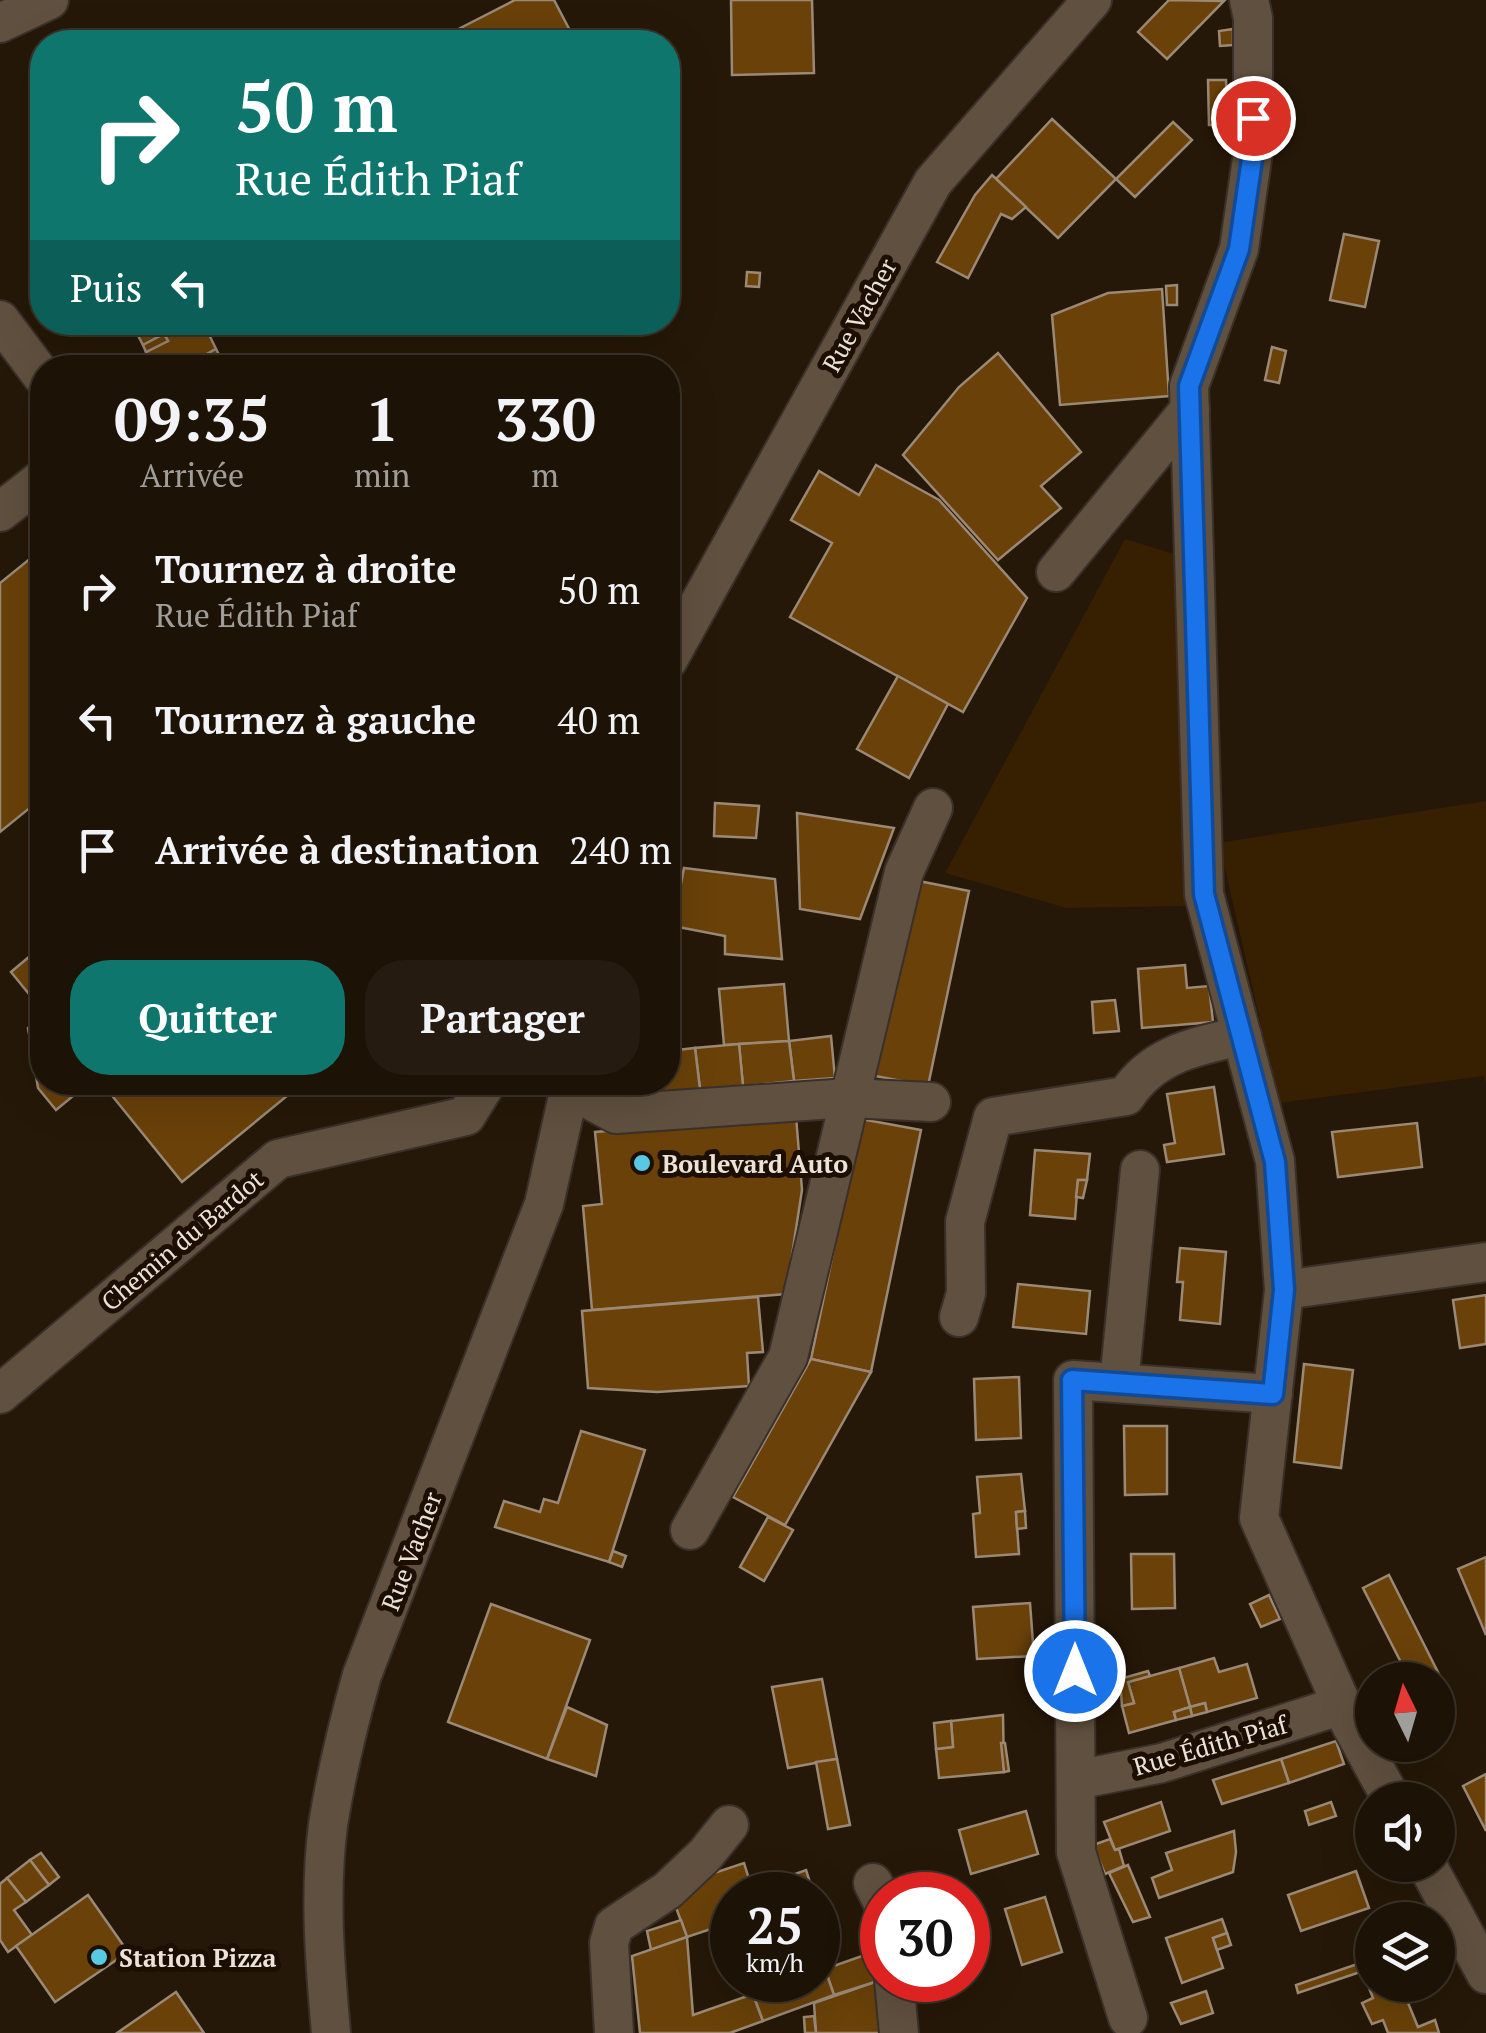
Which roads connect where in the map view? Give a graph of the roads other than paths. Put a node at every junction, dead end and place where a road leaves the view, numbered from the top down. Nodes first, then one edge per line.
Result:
1 (49, 0) edge
2 (1092, 0) edge
3 (1249, 0) edge
4 (0, 22) edge
5 (0, 320) edge
6 (30, 360) edge
7 (1190, 409) junction
8 (30, 488) edge
9 (0, 512) edge
10 (1056, 572) dead end
11 (680, 638) edge
12 (933, 808) dead end
13 (1242, 1036) junction
14 (478, 1095) edge
15 (568, 1095) edge
16 (585, 1095) edge
17 (848, 1098) junction
18 (931, 1102) dead end
19 (1140, 1170) dead end
20 (1486, 1262) edge
21 (1284, 1290) junction
22 (958, 1317) dead end
23 (1119, 1383) junction
24 (0, 1394) edge
25 (1273, 1394) junction
26 (690, 1530) dead end
27 (1342, 1706) junction
28 (1076, 1780) junction
29 (1382, 1782) edge
30 (729, 1824) dead end
31 (1436, 1882) edge
32 (1486, 1974) edge
33 (896, 2002) edge
34 (1128, 2018) dead end
35 (332, 2033) edge
36 (614, 2033) edge
37 (899, 2033) edge

1 - 4 street
2 - 11 street, Rue Vacher
3 - 7 street
5 - 6 street
7 - 10 street
7 - 13 street
8 - 9 street
12 - 17 street
13 - 21 street
13 - 22 street
14 - 24 street, Chemin du Bardot
15 - 35 street, Rue Vacher
16 - 17 street
17 - 18 street
17 - 26 street
19 - 23 street
20 - 21 street
21 - 25 street
23 - 25 street
23 - 28 street
25 - 27 street
27 - 28 street, Rue Édith Piaf
27 - 29 street
28 - 34 street
30 - 36 street
31 - 32 street
33 - 37 street

